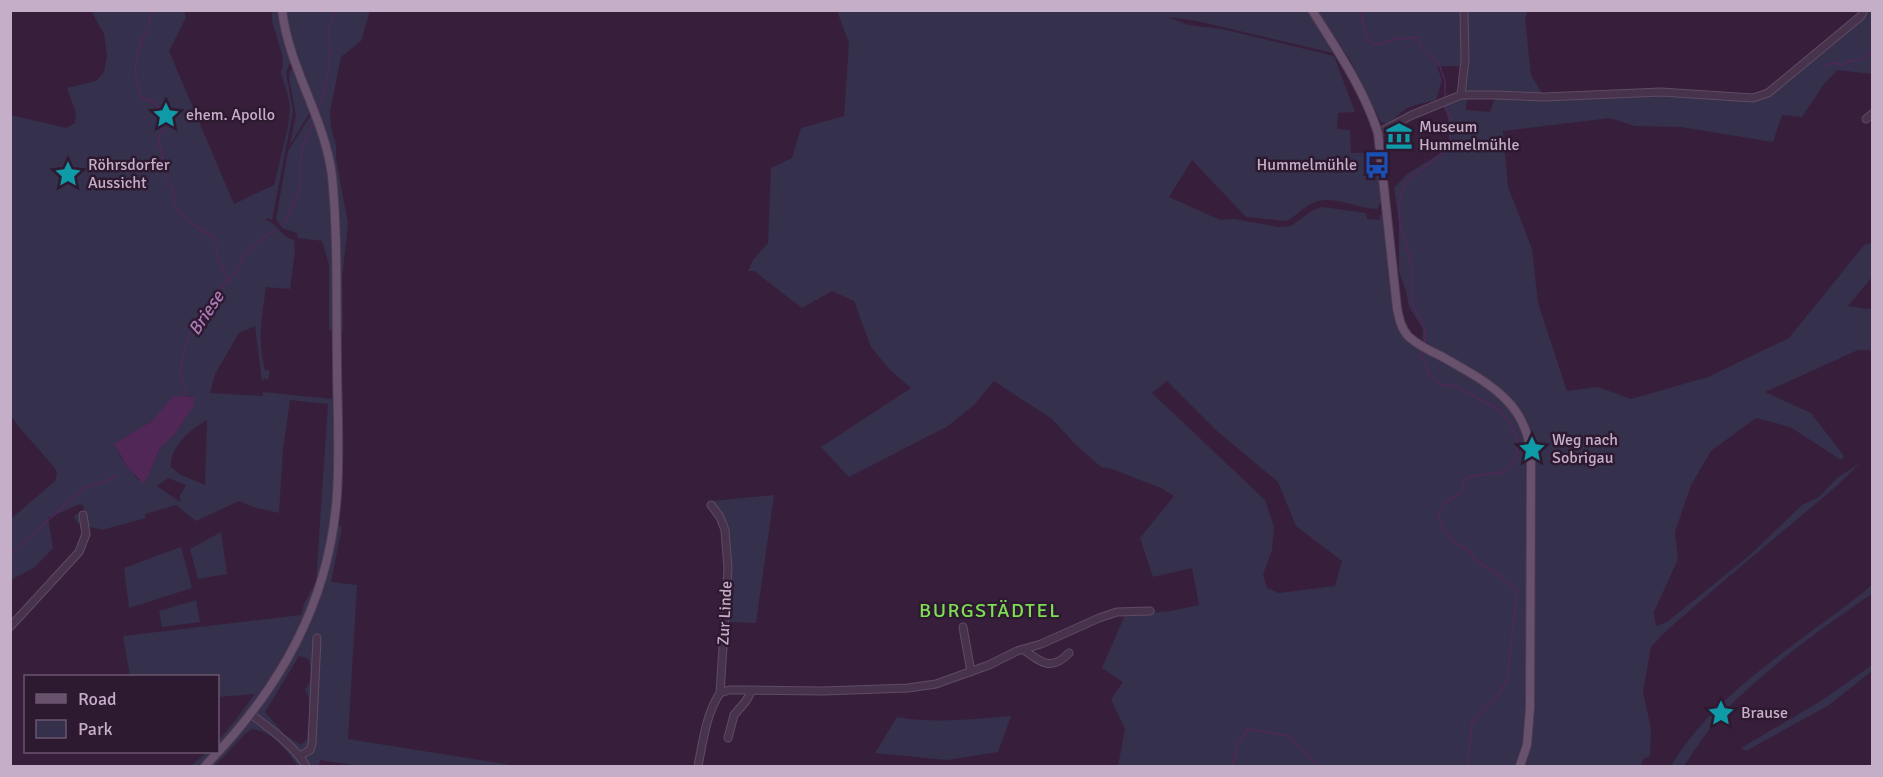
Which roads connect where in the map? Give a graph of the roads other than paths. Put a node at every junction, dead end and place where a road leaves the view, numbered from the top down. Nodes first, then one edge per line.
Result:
1 (282, 10) edge
2 (1312, 10) edge
3 (1464, 10) edge
4 (1863, 13) edge
5 (1461, 95) junction
6 (1378, 133) junction
7 (711, 505) dead end
8 (83, 515) dead end
9 (1150, 611) dead end
10 (10, 627) edge
11 (963, 627) dead end
12 (317, 638) dead end
13 (1020, 650) junction
14 (1069, 653) dead end
15 (971, 672) junction
16 (752, 690) junction
17 (720, 693) junction
18 (251, 714) junction
19 (728, 738) dead end
20 (219, 750) edge
21 (216, 753) edge
22 (300, 756) junction
23 (205, 766) edge
24 (306, 766) edge
25 (698, 766) edge
26 (1520, 766) edge

1 - 18 main road
2 - 6 main road
3 - 5 street
4 - 5 street
5 - 6 street
6 - 26 main road
7 - 17 street, Zur Linde
8 - 10 street
9 - 13 street
11 - 15 street
12 - 22 street
13 - 14 street
13 - 15 street
15 - 16 street
16 - 17 street
16 - 19 street
17 - 25 street
18 - 20 main road
18 - 22 street
21 - 23 main road
22 - 24 street

